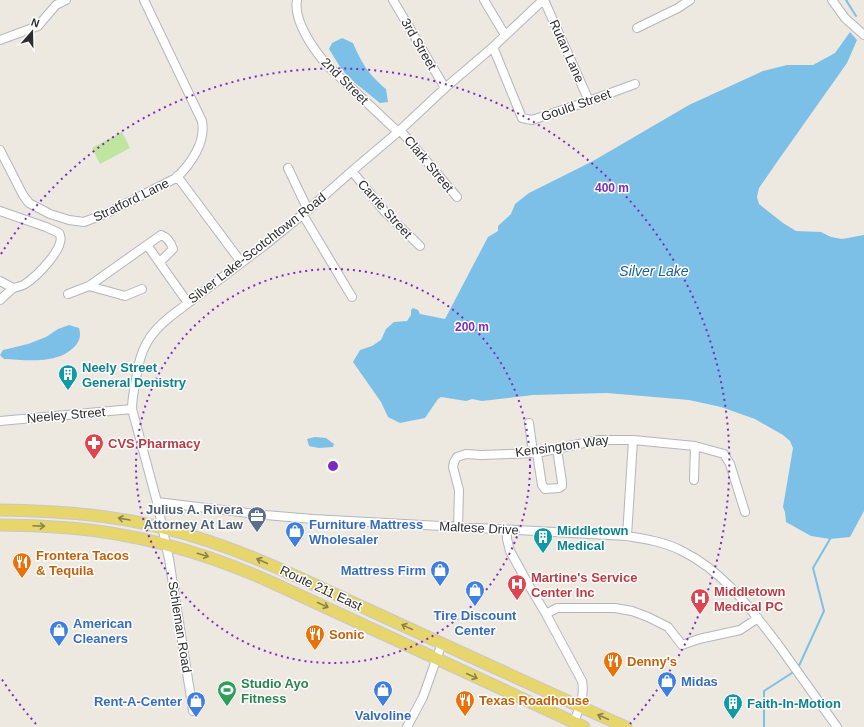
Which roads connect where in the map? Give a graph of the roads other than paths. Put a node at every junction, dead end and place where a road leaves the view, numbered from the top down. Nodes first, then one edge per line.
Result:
1 (66, 0) edge
2 (144, 0) edge
3 (297, 0) edge
4 (394, 0) edge
5 (484, 0) edge
6 (544, 0) edge
7 (690, 0) edge
8 (832, 0) edge
9 (637, 28) dead end
10 (505, 35) junction
11 (864, 35) edge
12 (0, 40) edge
13 (493, 47) junction
14 (635, 84) dead end
15 (445, 88) junction
16 (588, 102) junction
17 (399, 131) junction
18 (0, 150) edge
19 (288, 168) dead end
20 (352, 171) junction
21 (177, 176) junction
22 (457, 197) dead end
23 (0, 211) edge
24 (306, 212) junction
25 (147, 245) junction
26 (420, 246) dead end
27 (160, 262) junction
28 (241, 262) junction
29 (0, 281) edge
30 (88, 286) junction
31 (13, 288) junction
32 (142, 289) dead end
33 (68, 294) dead end
34 (352, 297) dead end
35 (0, 300) edge
36 (188, 303) junction
37 (132, 409) junction
38 (0, 421) edge
39 (529, 423) dead end
40 (633, 440) junction
41 (695, 446) junction
42 (557, 449) junction
43 (535, 453) junction
44 (694, 480) dead end
45 (157, 502) junction
46 (0, 510) edge
47 (745, 512) dead end
48 (0, 525) edge
49 (162, 527) junction
50 (458, 527) junction
51 (507, 530) junction
52 (626, 536) junction
53 (166, 544) junction
54 (546, 614) junction
55 (758, 618) junction
56 (442, 644) junction
57 (437, 659) junction
58 (580, 707) junction
59 (193, 711) dead end
60 (579, 725) edge
61 (407, 727) edge
62 (626, 727) edge
63 (837, 727) edge

1 - 12 street
2 - 21 street, Stratford Lane
3 - 17 street, 2nd Street
4 - 15 street, 3rd Street
5 - 10 street
6 - 10 street, Silver Lake-Scotchtown Road
6 - 16 street, Rutan Lane
7 - 9 street
8 - 11 street
10 - 13 street, Silver Lake-Scotchtown Road
13 - 15 street, Silver Lake-Scotchtown Road
13 - 16 street, Gould Street
14 - 16 street, Gould Street
15 - 17 street, Silver Lake-Scotchtown Road
17 - 20 street, Silver Lake-Scotchtown Road
17 - 22 street, Clark Street
18 - 21 street, Stratford Lane
19 - 24 street
20 - 24 street, Silver Lake-Scotchtown Road
20 - 26 street, Carrie Street
21 - 28 street, Stratford Lane
23 - 31 street
24 - 28 street, Silver Lake-Scotchtown Road
24 - 34 street
25 - 27 street
25 - 27 street
25 - 30 street
27 - 36 street
28 - 36 street, Silver Lake-Scotchtown Road
29 - 31 street
30 - 32 street
30 - 33 street
31 - 35 street
36 - 37 street, Silver Lake-Scotchtown Road
37 - 38 street, Neeley Street
37 - 45 street, Silver Lake-Scotchtown Road
39 - 43 street
40 - 41 street, Kensington Way
40 - 42 street, Kensington Way
40 - 52 street
41 - 44 street
41 - 47 street, Kensington Way
42 - 43 street, Kensington Way
42 - 43 street
43 - 50 street, Kensington Way
45 - 49 street, Silver Lake-Scotchtown Road
45 - 50 street, Maltese Drive
49 -> 46 main road, Route 211 East
48 -> 53 main road, Route 211 East
49 - 53 street, Silver Lake-Scotchtown Road
56 -> 49 main road, Route 211 East
50 - 51 street, Maltese Drive
51 - 52 street, Maltese Drive
51 - 54 street
52 - 55 street, Maltese Drive
53 -> 57 main road, Route 211 East
53 - 59 street, Schleman Road
54 - 55 street
54 - 58 street
55 - 63 street, Maltese Drive
56 - 57 street
56 - 58 main road, Route 211 East
57 -> 60 main road, Route 211 East
57 - 61 street
58 - 60 street
62 -> 58 main road, Route 211 East

